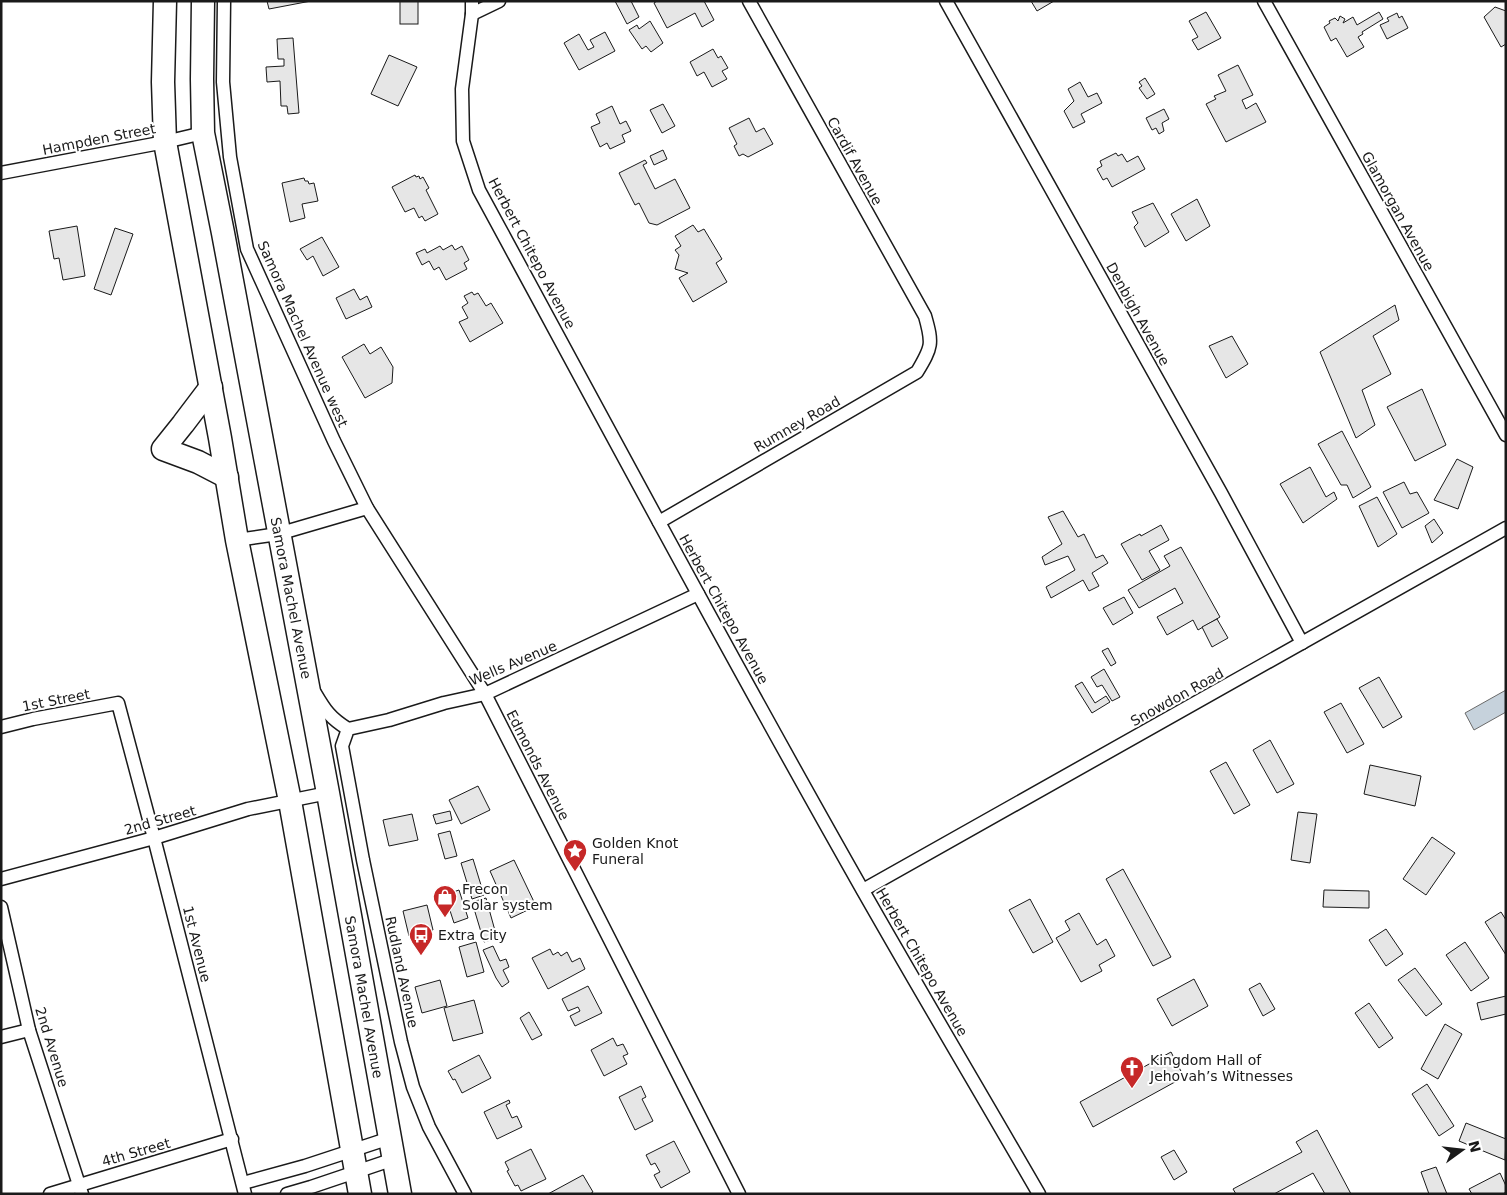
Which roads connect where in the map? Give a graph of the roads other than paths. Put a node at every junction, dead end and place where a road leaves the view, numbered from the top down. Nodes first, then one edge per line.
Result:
1 (165, 1) edge
2 (203, 1) edge
3 (224, 1) edge
4 (499, 1) edge
5 (749, 1) edge
6 (946, 1) edge
7 (1264, 1) edge
8 (472, 8) edge
9 (203, 133) junction
10 (166, 142) junction
11 (1, 173) edge
12 (930, 337) joint
13 (211, 387) junction
14 (1506, 435) edge
15 (334, 441) joint
16 (226, 477) junction
17 (366, 508) junction
18 (659, 522) junction
19 (1506, 528) edge
20 (278, 534) junction
21 (237, 540) junction
22 (698, 594) junction
23 (1302, 643) junction
24 (305, 675) junction
25 (485, 694) junction
26 (118, 703) joint
27 (1, 727) edge
28 (348, 729) junction
29 (328, 794) junction
30 (290, 801) junction
31 (154, 838) junction
32 (1, 879) edge
33 (863, 890) junction
34 (1, 907) edge
35 (29, 1030) junction
36 (1, 1037) edge
37 (232, 1139) junction
38 (392, 1148) junction
39 (355, 1162) junction
40 (244, 1188) edge
41 (81, 1189) edge
42 (737, 1193) edge
43 (50, 1194) edge
44 (287, 1194) edge
45 (360, 1194) edge
46 (400, 1194) edge
47 (465, 1194) edge
48 (1039, 1194) edge

1 - 10 highway
2 - 9 highway, Samora Machel Avenue
3 - 15 street, Samora Machel Avenue west
4 - 8 street
5 - 12 street, Cardif Avenue
6 - 23 street, Denbigh Avenue
7 - 14 street, Glamorgan Avenue
8 - 18 street, Herbert Chitepo Avenue
9 - 10 street, Hampden Street
9 - 20 highway, Samora Machel Avenue
10 - 11 street, Hampden Street
10 - 13 highway
12 - 18 street, Rumney Road
13 - 16 highway
13 - 16 highway
15 - 17 street, Edmonds Avenue
16 - 21 highway
17 - 20 street
17 - 25 street, Edmonds Avenue
18 - 22 street, Herbert Chitepo Avenue
19 - 23 street, Snowdon Road
20 - 21 street
20 - 24 highway, Samora Machel Avenue
21 - 30 highway
22 - 25 street, Wells Avenue
22 - 33 street, Herbert Chitepo Avenue
23 - 33 street, Snowdon Road
24 - 28 street
24 - 29 highway, Samora Machel Avenue
25 - 28 street, Wells Avenue
25 - 42 street, Edmonds Avenue
26 - 27 street, 1st Street
26 - 31 street, 1st Avenue
28 - 47 street, Rudland Avenue
29 - 30 street, 2nd Street
29 - 38 highway, Samora Machel Avenue
30 - 31 street, 2nd Street
30 - 39 highway
31 - 32 street, 2nd Street
31 - 37 street, 1st Avenue
33 - 48 street, Herbert Chitepo Avenue
34 - 35 street, 2nd Avenue
35 - 36 street
35 - 41 street, 2nd Avenue
37 - 40 street, 1st Avenue
37 - 41 street, 4th Street
38 - 39 street
38 - 39 street
38 - 46 highway, Samora Machel Avenue
39 - 40 street
39 - 44 street
39 - 45 highway
41 - 43 street, 4th Street

